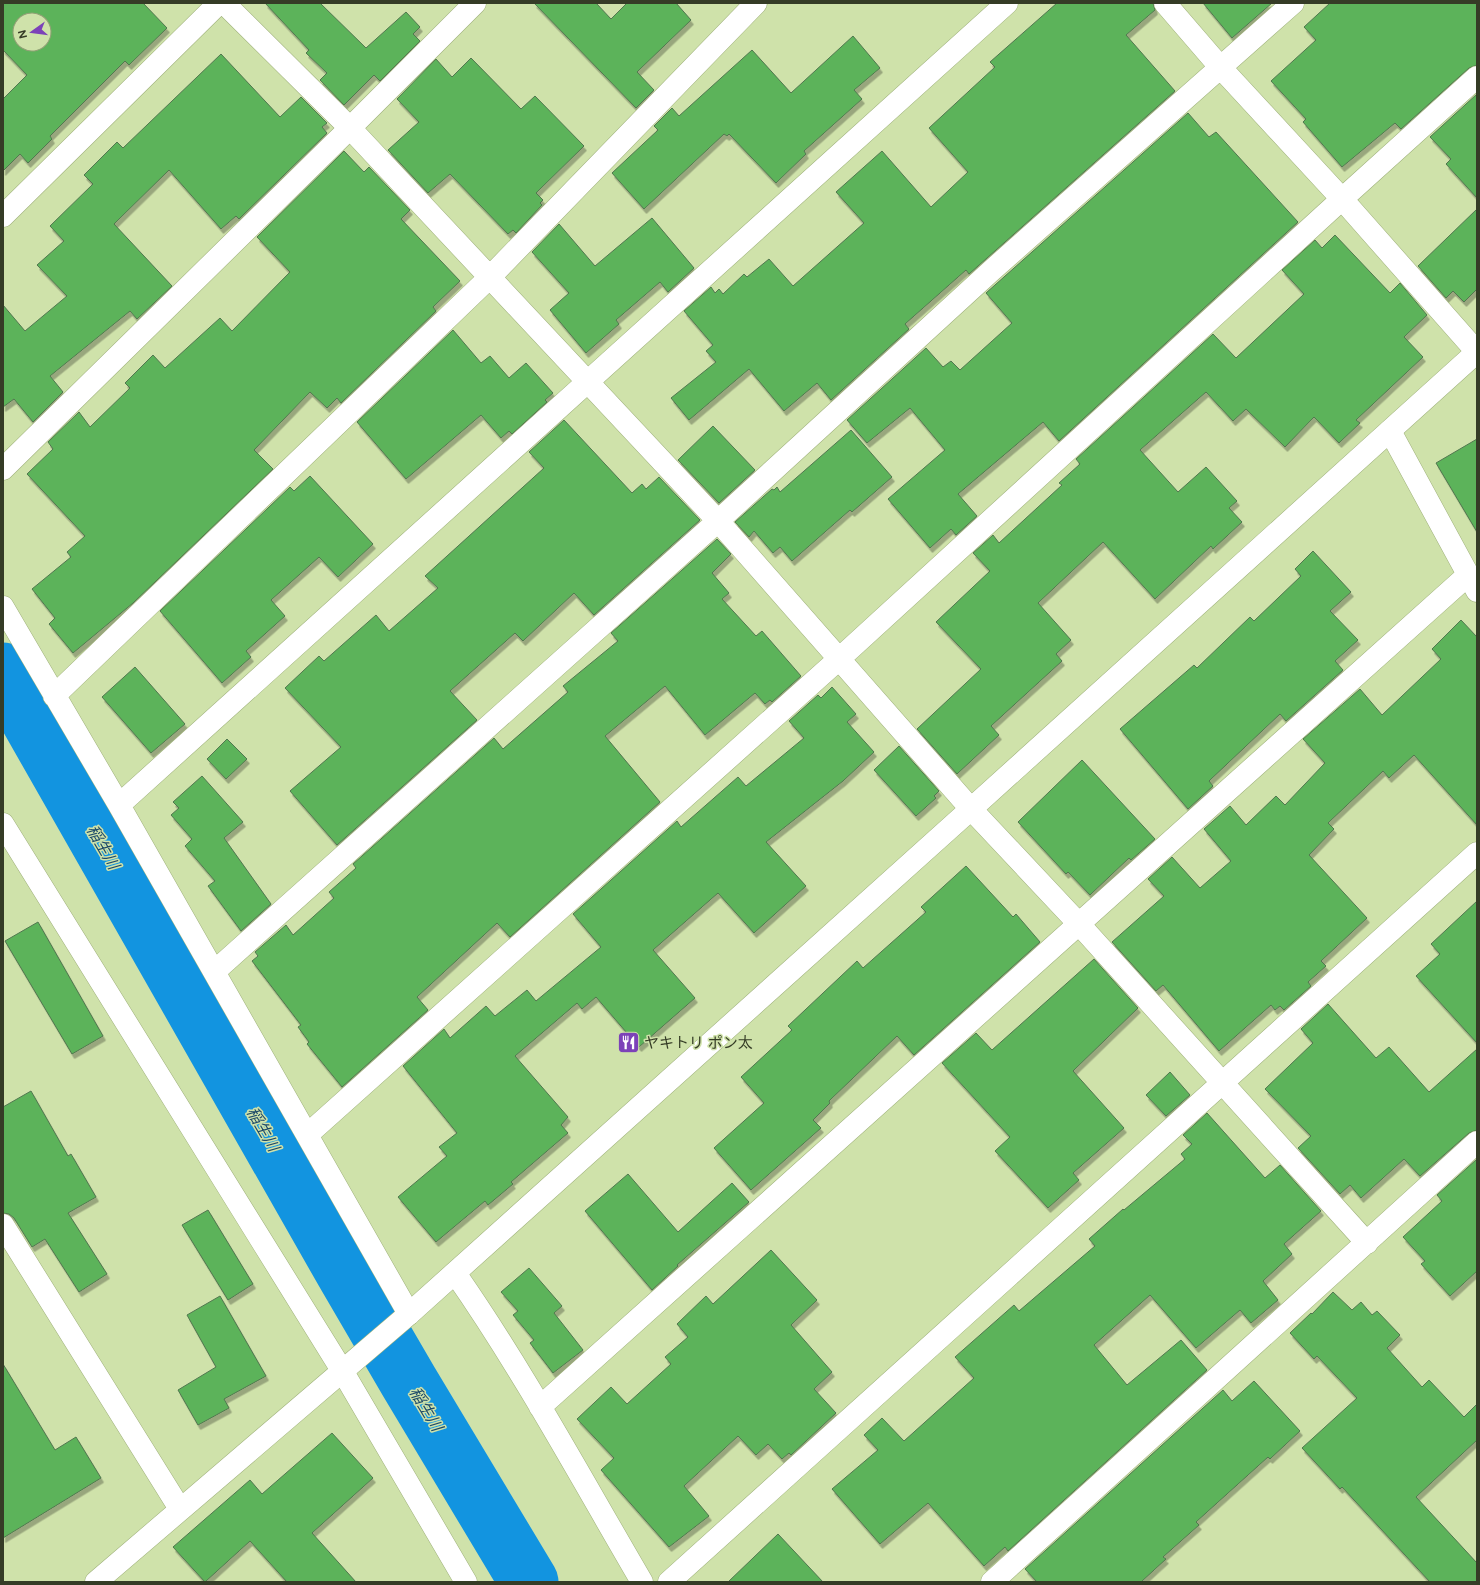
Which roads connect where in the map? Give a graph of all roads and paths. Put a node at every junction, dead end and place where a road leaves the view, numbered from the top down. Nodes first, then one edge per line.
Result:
1 (219, 3) edge
2 (224, 3) edge
3 (475, 3) edge
4 (756, 3) edge
5 (1007, 3) edge
6 (1165, 3) edge
7 (1293, 3) edge
8 (1221, 68) junction
9 (1477, 77) edge
10 (350, 128) junction
11 (1342, 199) junction
12 (3, 216) edge
13 (490, 277) junction
14 (1477, 352) edge
15 (587, 381) junction
16 (1390, 431) junction
17 (3, 469) edge
18 (718, 521) junction
19 (1472, 583) edge
20 (3, 607) edge
21 (839, 659) junction
22 (54, 696) junction
23 (119, 805) junction
24 (972, 809) junction
25 (3, 824) edge
26 (1477, 853) edge
27 (1079, 924) junction
28 (215, 971) junction
29 (1222, 1083) junction
30 (307, 1135) junction
31 (1477, 1142) edge
32 (3, 1224) edge
33 (1367, 1243) junction
34 (455, 1273) junction
35 (405, 1318) junction
36 (350, 1366) junction
37 (540, 1407) junction
38 (180, 1509) junction
39 (96, 1582) edge
40 (466, 1582) edge
41 (642, 1582) edge
42 (669, 1582) edge
43 (992, 1582) edge

1 - 12 street
2 - 10 street
3 - 10 street
4 - 13 street
5 - 15 street
6 - 8 street
7 - 8 street
8 - 11 street
8 - 18 street
9 - 11 street
10 - 13 street
10 - 17 street
11 - 14 street
11 - 21 street
13 - 15 street
13 - 22 street
14 - 16 street
15 - 18 street
15 - 23 street
16 - 19 street
16 - 24 street
18 - 21 street
18 - 28 street
19 - 27 street
20 - 22 street
21 - 24 street
21 - 30 street
22 - 23 street
23 - 28 street
24 - 27 street
24 - 34 street
25 - 36 street
26 - 29 street
27 - 29 street
27 - 37 street
28 - 30 street
29 - 33 street
29 - 42 street
30 - 35 street
31 - 33 street
32 - 38 street
33 - 43 street
34 - 35 street
34 - 37 street
35 - 36 street
36 - 38 street
36 - 40 street
37 - 41 street
38 - 39 street

